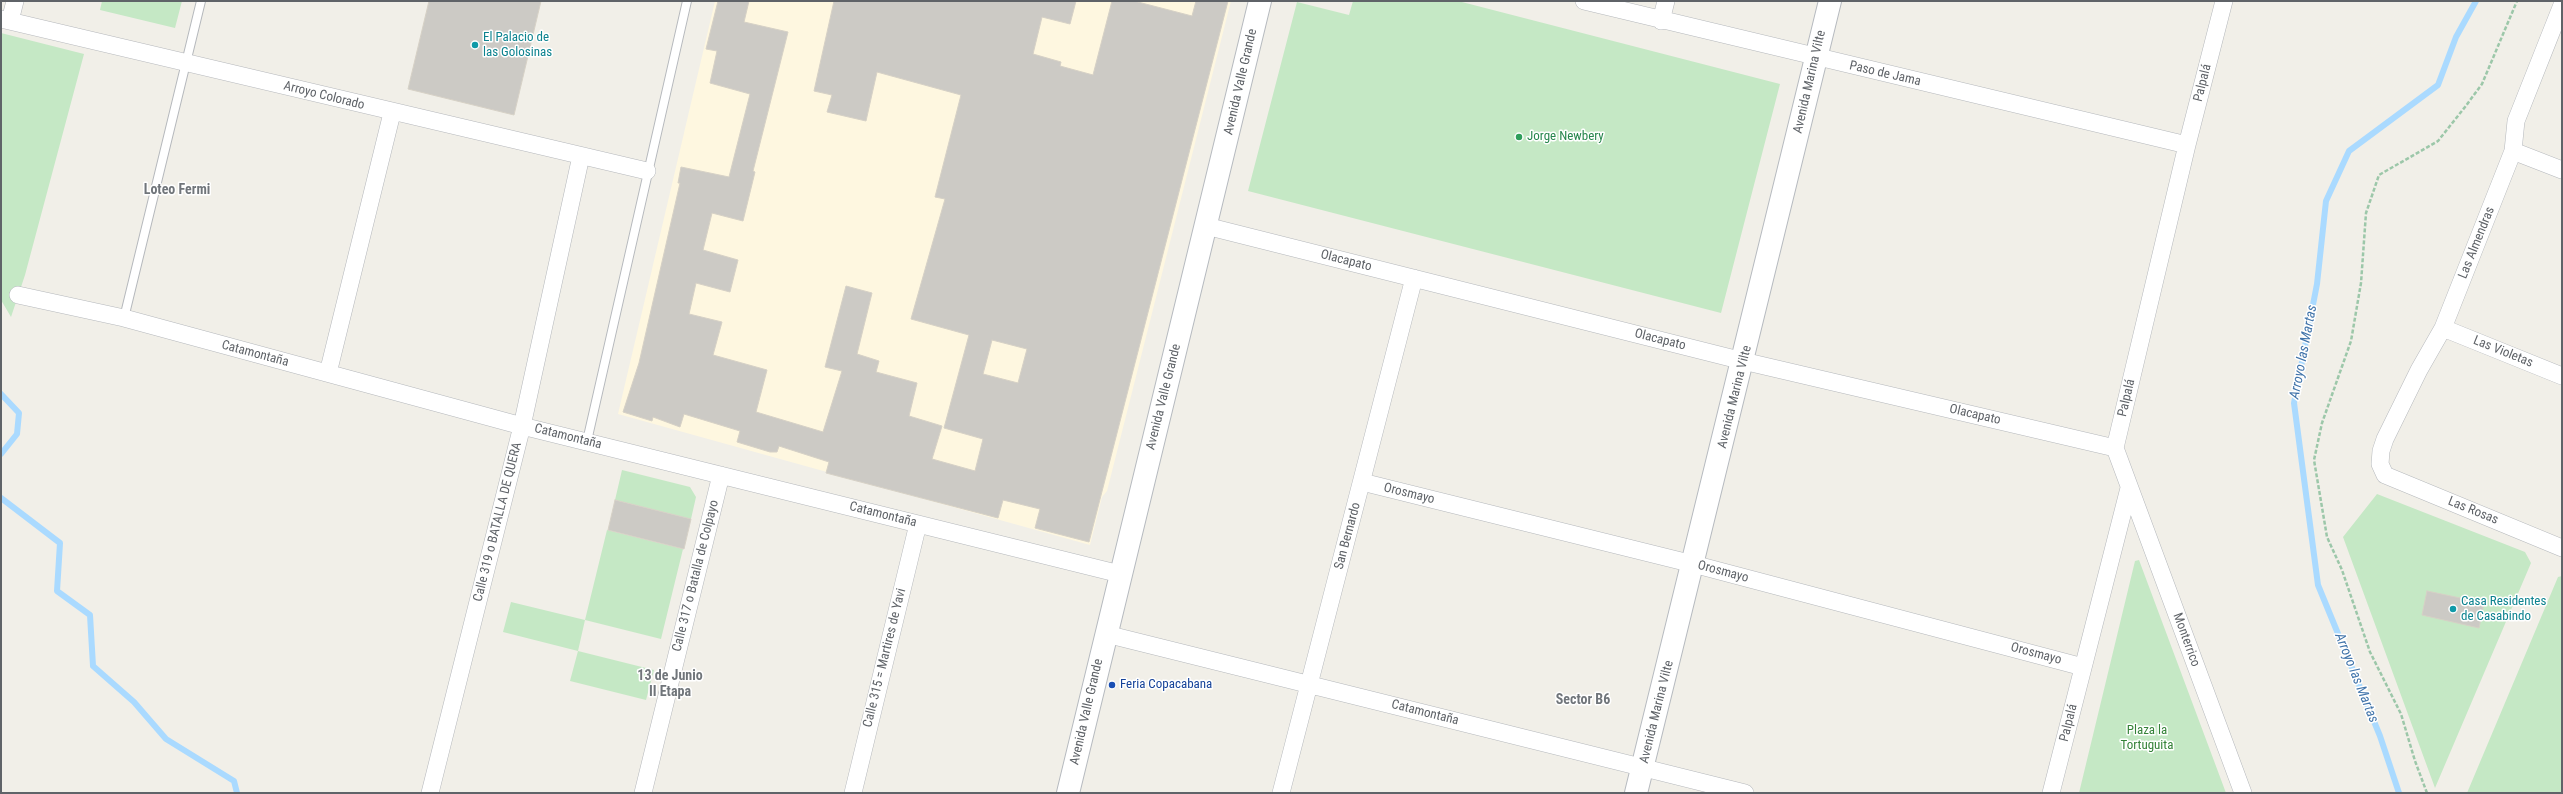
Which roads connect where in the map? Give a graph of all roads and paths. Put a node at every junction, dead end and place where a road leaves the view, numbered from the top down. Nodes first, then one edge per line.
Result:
1 (15, 1) edge
2 (201, 1) edge
3 (687, 1) edge
4 (1260, 1) edge
5 (1584, 1) edge
6 (1666, 1) edge
7 (1830, 1) edge
8 (2224, 1) edge
9 (2517, 1) edge
10 (2562, 5) edge
11 (6, 20) edge
12 (1661, 21) junction
13 (1816, 58) junction
14 (186, 61) junction
15 (392, 113) junction
16 (2187, 145) junction
17 (2513, 151) junction
18 (581, 156) junction
19 (2562, 170) edge
20 (647, 171) junction
21 (1206, 226) junction
22 (1414, 278) junction
23 (18, 295) dead end
24 (124, 318) junction
25 (2443, 328) junction
26 (1744, 361) junction
27 (328, 373) junction
28 (2562, 376) edge
29 (522, 426) junction
30 (587, 441) junction
31 (2115, 448) junction
32 (721, 475) junction
33 (2385, 475) joint
34 (1362, 482) junction
35 (2129, 488) junction
36 (918, 524) junction
37 (2562, 548) edge
38 (1693, 564) junction
39 (1120, 574) junction
40 (1106, 634) junction
41 (2083, 667) junction
42 (1309, 683) junction
43 (1642, 768) junction
44 (430, 793) edge
45 (643, 793) edge
46 (853, 793) edge
47 (1068, 793) edge
48 (1281, 793) edge
49 (1636, 793) edge
50 (1745, 793) edge
51 (2051, 793) edge
52 (2243, 793) edge
53 (2427, 793) edge

1 - 11 street
2 - 14 lane
3 - 20 lane
4 - 21 street, Avenida Valle Grande
5 - 12 street, Paso de Jama
6 - 12 street
7 - 13 street, Avenida Marina Vilte
8 - 16 street, Palpalá
9 - 53 path
10 - 17 street, Las Almendras
11 - 14 street, Arroyo Colorado
12 - 13 street, Paso de Jama
13 - 16 street, Paso de Jama
13 - 26 street, Avenida Marina Vilte
14 - 15 street, Arroyo Colorado
14 - 24 lane
15 - 18 street, Arroyo Colorado
15 - 27 street
16 - 31 street, Palpalá
17 - 19 street
17 - 25 street, Las Almendras
18 - 20 street, Arroyo Colorado
18 - 29 street, Calle 319 o BATALLA DE QUERA
20 - 30 lane
21 - 22 street, Olacapato
21 - 39 street, Avenida Valle Grande
22 - 26 street, Olacapato
22 - 34 street, San Bernardo
23 - 24 street, Catamontaña
24 - 27 street, Catamontaña
25 - 28 street, Las Violetas
25 - 33 street, Las Almendras
26 - 31 street, Olacapato
26 - 38 street, Avenida Marina Vilte
27 - 29 street, Catamontaña
29 - 30 street, Catamontaña
29 - 44 street, Calle 319 o BATALLA DE QUERA
30 - 32 street, Catamontaña
31 - 35 street
32 - 36 street, Catamontaña
32 - 45 street, Calle 317 o Batalla de Colpayo
33 - 37 street, Las Rosas
34 - 38 street, Orosmayo
34 - 42 street, San Bernardo
35 - 41 street, Palpalá
35 - 52 street, Monterrico
36 - 39 street, Catamontaña
36 - 46 street, Calle 315 = Martires de Yavi
38 - 41 street, Orosmayo
38 - 43 street, Avenida Marina Vilte
39 - 40 street, Avenida Valle Grande
40 - 42 street, Catamontaña
40 - 47 street, Avenida Valle Grande
41 - 51 street, Palpalá
42 - 43 street, Catamontaña
42 - 48 street, San Bernardo
43 - 49 street, Avenida Marina Vilte
43 - 50 street, Catamontaña

